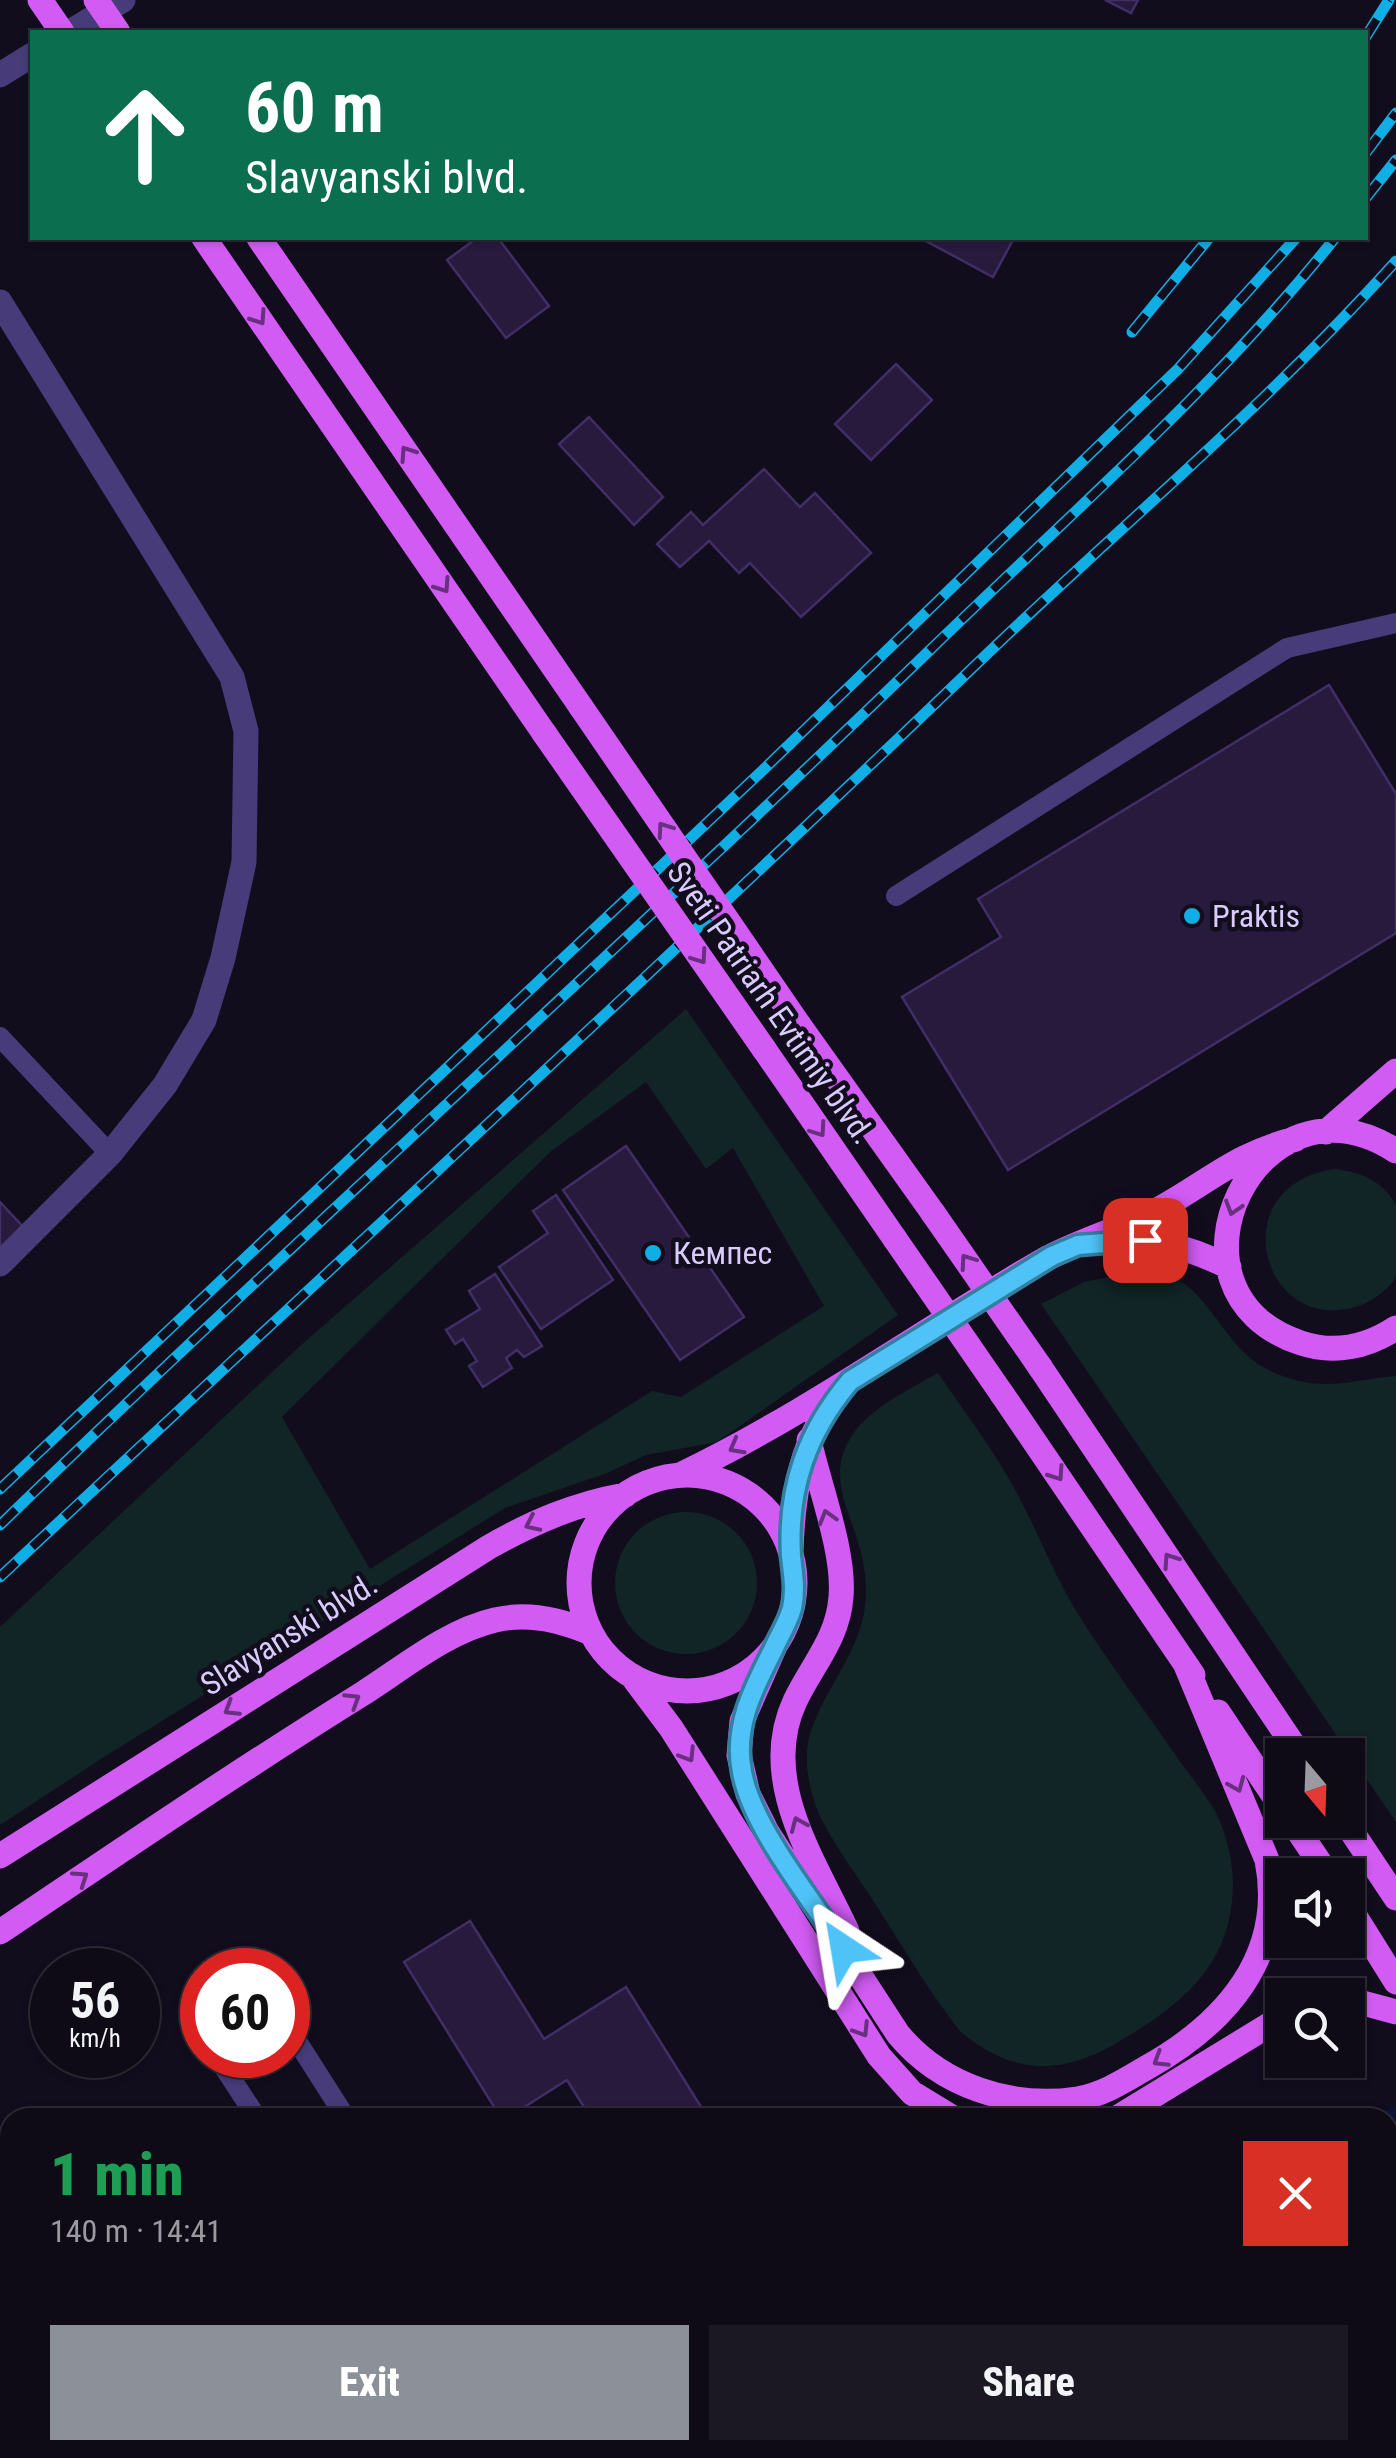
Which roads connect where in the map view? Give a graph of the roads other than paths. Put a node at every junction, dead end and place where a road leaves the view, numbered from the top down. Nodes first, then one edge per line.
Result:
1 (40, 0) edge
2 (96, 0) edge
3 (123, 0) edge
4 (64, 30) edge
5 (70, 30) edge
6 (117, 30) edge
7 (30, 56) edge
8 (0, 75) edge
9 (205, 240) edge
10 (260, 240) edge
11 (0, 302) edge
12 (1396, 623) edge
13 (896, 896) dead end
14 (0, 1038) edge
15 (1396, 1070) edge
16 (1326, 1132) junction
17 (1296, 1139) junction
18 (1396, 1151) edge
19 (110, 1154) junction
20 (1078, 1245) junction
21 (0, 1264) edge
22 (1230, 1266) junction
23 (1396, 1328) edge
24 (1396, 1341) edge
25 (1362, 1344) junction
26 (850, 1381) junction
27 (809, 1440) junction
28 (680, 1475) junction
29 (625, 1495) junction
30 (791, 1556) junction
31 (591, 1633) junction
32 (774, 1646) junction
33 (1186, 1663) junction
34 (632, 1676) junction
35 (1289, 1738) edge
36 (1265, 1782) edge
37 (1356, 1838) edge
38 (1366, 1854) junction
39 (0, 1856) edge
40 (1396, 1861) edge
41 (1396, 1898) edge
42 (0, 1932) edge
43 (1365, 1932) edge
44 (1396, 1982) edge
45 (1365, 2004) edge
46 (883, 2008) junction
47 (1396, 2012) edge
48 (1265, 2028) edge
49 (310, 2062) edge
50 (231, 2078) edge
51 (250, 2108) edge
52 (340, 2108) edge
53 (936, 2108) edge
54 (1134, 2108) edge

1 - 4 main road
2 - 6 main road, bridge
3 - 5 street
7 - 8 street
9 -> 33 main road, Sveti Patriarh Evtimiy blvd., bridge
35 -> 10 main road, Sveti Patriarh Evtimiy blvd., bridge
11 - 19 street
12 - 13 lane
14 - 19 lane
15 - 16 main road
16 - 17 main road
16 - 18 main road
17 - 20 main road
17 -> 22 main road
19 - 21 street
20 - 22 main road
20 - 26 main road
22 - 25 main road
23 - 25 main road
24 - 25 main road
26 - 27 main road
26 -> 28 main road
27 - 30 main road
46 -> 27 main road
28 - 29 main road
28 - 30 main road
29 - 31 main road
29 -> 39 main road, Slavyanski blvd.
30 - 32 main road
31 - 34 main road
42 -> 31 main road
32 - 34 main road
32 - 46 main road
33 - 36 main road, Sveti Patriarh Evtimiy blvd.
33 -> 46 main road
34 -> 53 main road
37 - 38 main road
38 - 40 main road
38 - 41 main road
43 - 44 main road
45 - 47 main road
48 - 54 main road
49 - 52 lane
50 - 51 lane

